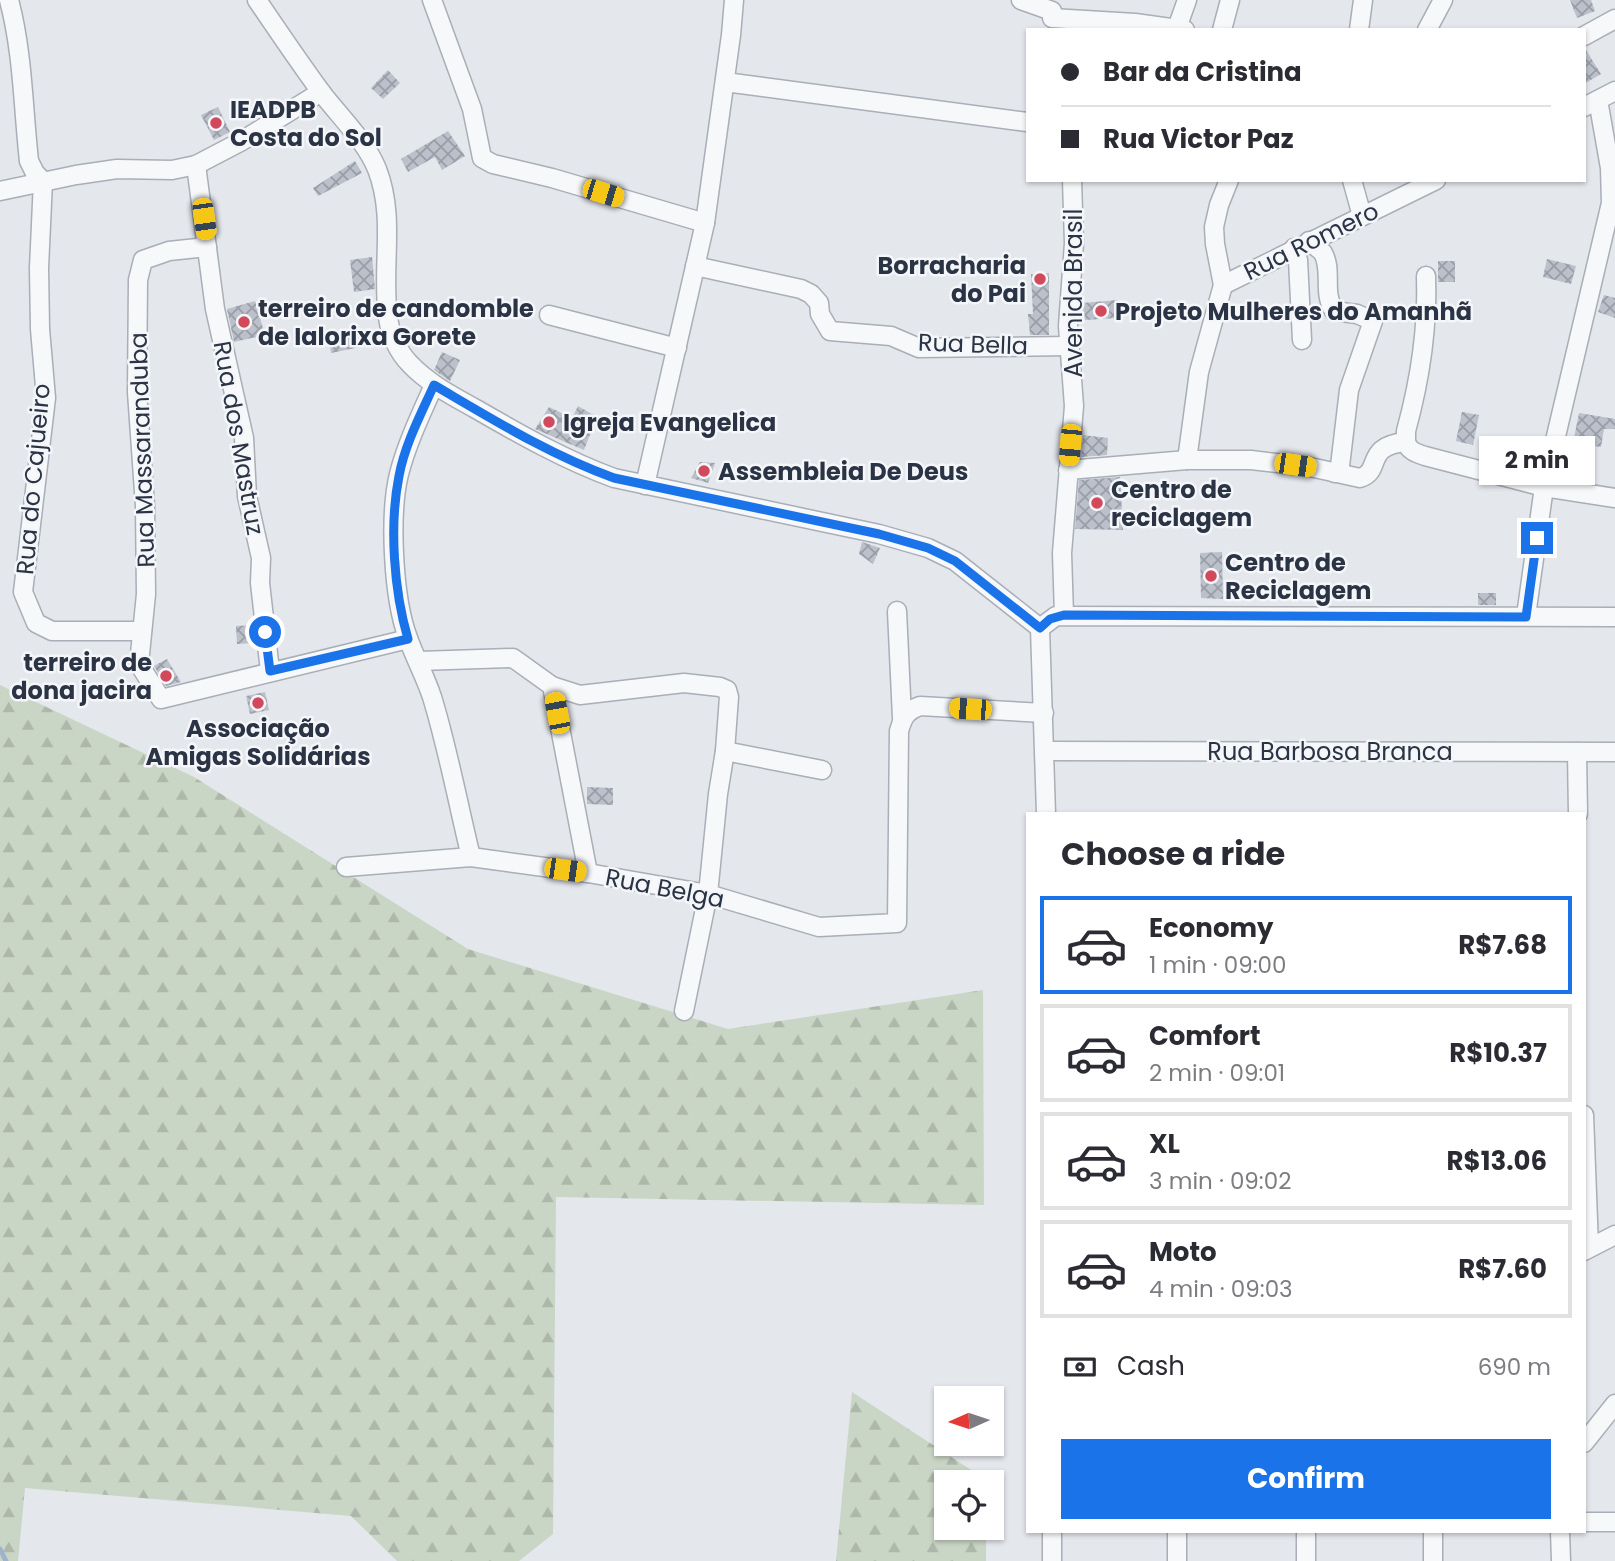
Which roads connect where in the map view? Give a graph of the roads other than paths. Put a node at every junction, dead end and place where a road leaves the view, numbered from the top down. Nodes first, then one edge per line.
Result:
1 (9, 0) edge
2 (257, 0) edge
3 (432, 0) edge
4 (734, 0) edge
5 (1021, 0) edge
6 (1187, 0) edge
7 (1230, 0) edge
8 (1363, 0) edge
9 (1443, 0) edge
10 (1053, 15) edge
11 (1615, 19) edge
12 (1173, 28) edge
13 (1181, 28) edge
14 (1223, 28) edge
15 (1359, 28) edge
16 (1428, 28) edge
17 (1586, 35) edge
18 (725, 82) junction
19 (321, 92) junction
20 (1615, 92) edge
21 (1591, 103) edge
22 (1026, 122) edge
23 (196, 164) junction
24 (43, 181) junction
25 (1072, 182) edge
26 (1228, 182) edge
27 (1353, 182) edge
28 (1432, 182) edge
29 (0, 191) edge
30 (1362, 216) junction
31 (705, 223) junction
32 (1302, 245) junction
33 (207, 247) junction
34 (695, 267) junction
35 (1426, 276) dead end
36 (1223, 285) junction
37 (549, 315) dead end
38 (1302, 340) dead end
39 (1069, 346) junction
40 (677, 348) junction
41 (434, 385) junction
42 (1406, 442) junction
43 (1187, 460) junction
44 (1068, 470) junction
45 (1335, 473) junction
46 (645, 485) junction
47 (1544, 487) junction
48 (1615, 498) edge
49 (897, 611) dead end
50 (1064, 615) junction
51 (1526, 617) junction
52 (1615, 617) edge
53 (1040, 628) junction
54 (142, 631) junction
55 (408, 639) junction
56 (419, 661) junction
57 (270, 671) junction
58 (552, 686) junction
59 (1044, 713) junction
60 (902, 718) junction
61 (725, 751) junction
62 (1045, 751) junction
63 (1577, 752) junction
64 (1615, 752) edge
65 (822, 770) dead end
66 (1046, 812) edge
67 (1578, 812) edge
68 (471, 858) junction
69 (346, 867) dead end
70 (588, 873) junction
71 (708, 894) junction
72 (684, 1011) dead end
73 (1615, 1235) edge
74 (1586, 1249) edge
75 (1615, 1404) edge
76 (1586, 1440) edge
77 (1586, 1522) edge
78 (1615, 1522) edge
79 (1052, 1533) edge
80 (1177, 1533) edge
81 (1306, 1533) edge
82 (1433, 1533) edge
83 (1560, 1533) edge
84 (1052, 1561) edge
85 (1177, 1561) edge
86 (1306, 1561) edge
87 (1433, 1561) edge
88 (1560, 1561) edge

1 - 24 street
2 - 19 street
3 - 31 street
4 - 18 street
5 - 10 street
6 - 13 street
7 - 14 street
8 - 15 street
9 - 16 street
10 - 12 street
11 - 17 street
18 - 22 street
18 - 31 street
19 - 23 street
19 - 41 street
20 - 21 street
21 - 47 street
23 - 24 street
23 - 33 street, Rua dos Mastruz
24 - 29 street
24 - 54 street, Rua do Cajueiro
25 - 39 street, Avenida Brasil
26 - 36 street
27 - 30 street
28 - 30 street, Rua Romero
30 - 32 street, Rua Romero
31 - 34 street
32 - 36 street, Rua Romero
32 - 38 street
32 - 45 street
33 - 54 street, Rua Massaranduba
33 - 57 street, Rua dos Mastruz
34 - 39 street, Rua Bella
34 - 40 street
35 - 42 street
36 - 43 street
37 - 40 street
39 - 44 street, Avenida Brasil
40 - 46 street
41 - 46 street
41 - 55 street
42 - 45 street
42 - 47 street
43 - 44 street
43 - 45 street
44 - 50 street, Avenida Brasil
46 - 53 street
47 - 48 street
47 - 51 street
49 - 60 street
50 - 51 street
50 - 53 street
51 - 52 street
53 - 59 street
54 - 57 street, Rua Massaranduba
55 - 56 street
55 - 57 street
56 - 58 street
56 - 68 street
58 - 61 street
58 - 70 street
59 - 60 street
59 - 62 street
60 - 71 street, Rua Belga
61 - 65 street
61 - 71 street
62 - 63 street, Rua Barbosa Branca
62 - 66 street
63 - 64 street, Rua Barbosa Branca
63 - 67 street
68 - 69 street, Rua Belga
68 - 70 street, Rua Belga
70 - 71 street, Rua Belga
71 - 72 street
73 - 74 street
75 - 76 street
77 - 78 street
79 - 84 street
80 - 85 street
81 - 86 street
82 - 87 street
83 - 88 street

